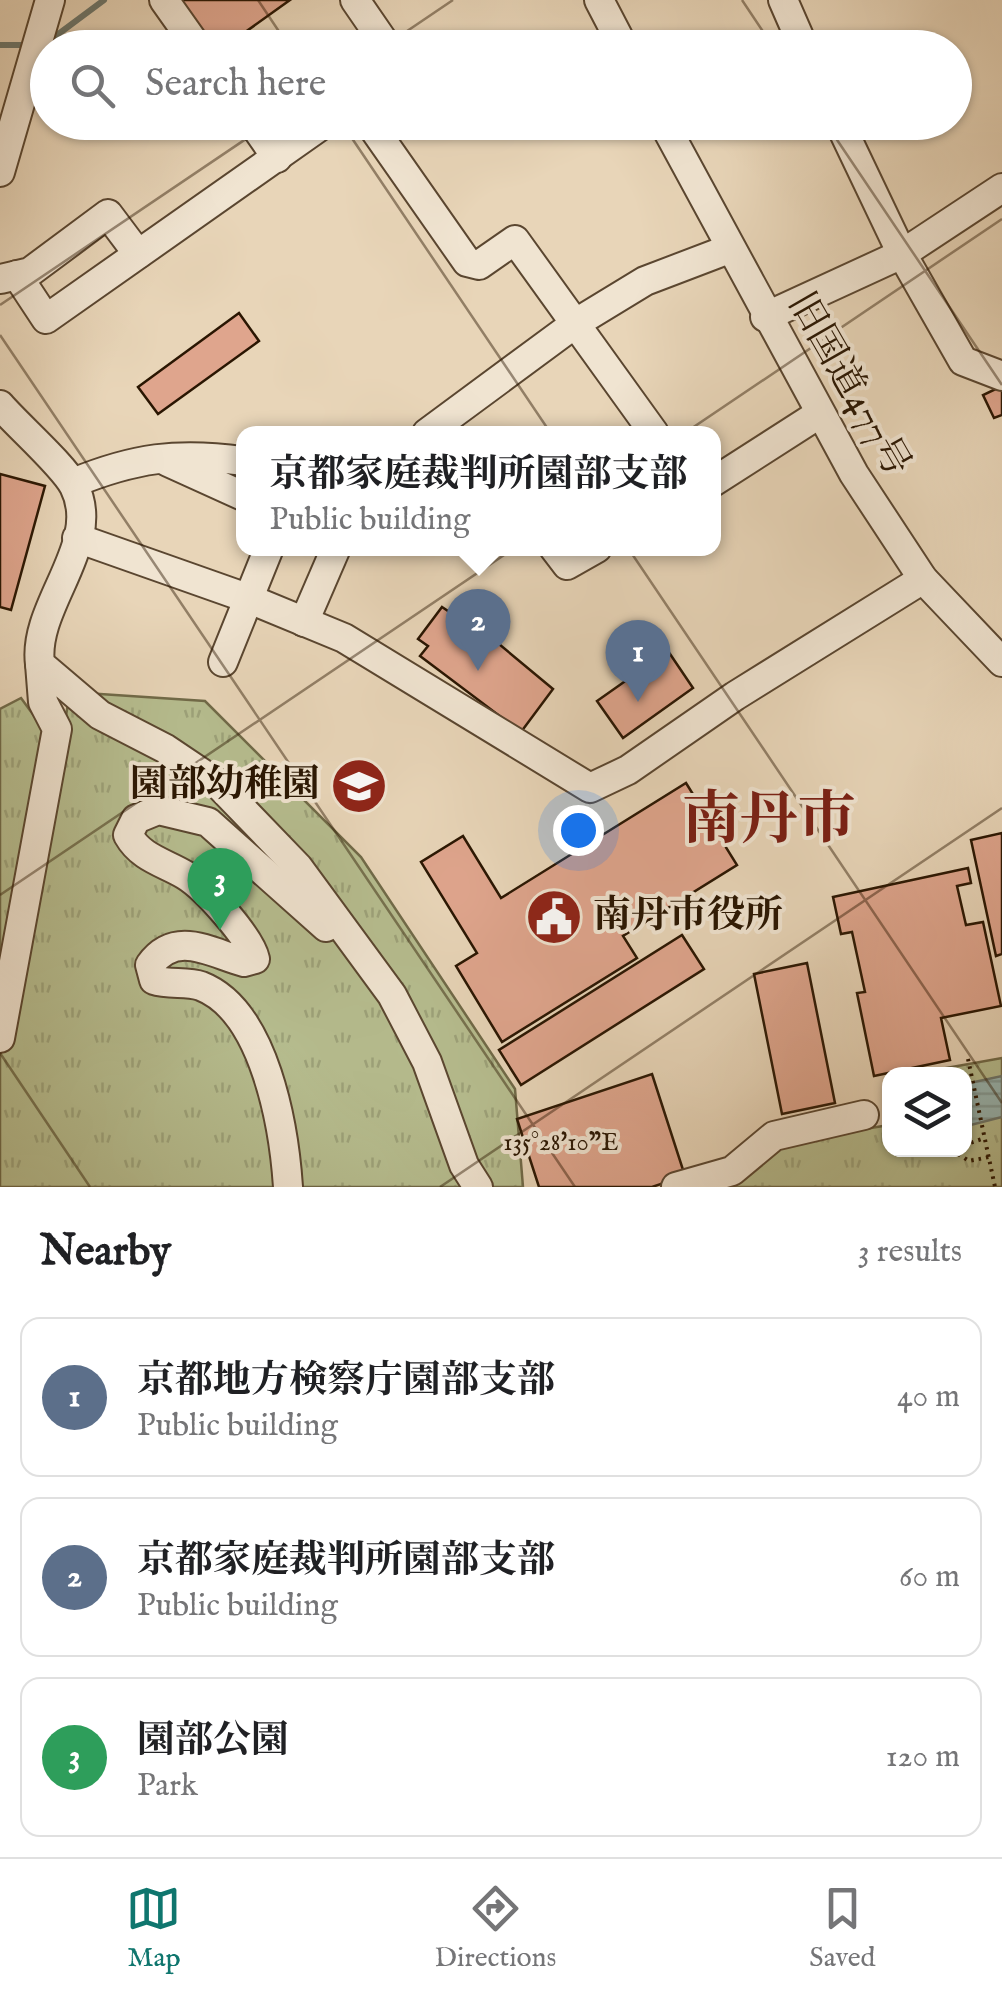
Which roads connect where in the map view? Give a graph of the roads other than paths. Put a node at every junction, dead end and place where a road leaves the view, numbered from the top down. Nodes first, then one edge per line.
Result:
1 (50, 0) edge
2 (164, 0) edge
3 (355, 0) edge
4 (598, 0) edge
5 (784, 0) edge
6 (41, 30) edge
7 (185, 30) edge
8 (376, 30) edge
9 (614, 30) edge
10 (796, 30) edge
11 (30, 69) edge
12 (264, 140) edge
13 (302, 140) edge
14 (382, 140) edge
15 (672, 140) edge
16 (848, 140) edge
17 (277, 158) junction
18 (0, 172) edge
19 (1002, 188) edge
20 (729, 249) junction
21 (138, 254) junction
22 (902, 254) junction
23 (9, 277) edge
24 (765, 316) junction
25 (576, 323) junction
26 (1002, 376) edge
27 (0, 405) edge
28 (819, 414) junction
29 (438, 426) edge
30 (648, 426) edge
31 (158, 457) junction
32 (236, 461) edge
33 (721, 477) edge
34 (73, 483) junction
35 (236, 493) edge
36 (78, 538) junction
37 (265, 556) edge
38 (333, 556) edge
39 (560, 556) edge
40 (583, 556) edge
41 (923, 579) junction
42 (247, 598) junction
43 (304, 622) junction
44 (223, 662) dead end
45 (1002, 662) edge
46 (40, 664) junction
47 (349, 940) junction
48 (0, 1038) edge
49 (864, 1115) dead end
50 (288, 1187) edge
51 (478, 1187) edge
52 (676, 1187) edge

1 - 6 street
2 - 7 street
3 - 8 street
4 - 9 street
5 - 10 street
11 - 18 street
12 - 17 street
13 - 17 street
14 - 25 street
15 - 20 street, 旧国道477号
16 - 22 street
17 - 21 street
19 - 22 street
20 - 24 street, 旧国道477号
20 - 25 street
21 - 23 street
21 - 23 street
22 - 24 street
22 - 26 street
24 - 28 street, 旧国道477号
25 - 29 street
25 - 30 street
27 - 34 street
28 - 33 street
28 - 41 street, 旧国道477号
31 - 32 street
31 - 34 street
31 - 35 street
34 - 36 street
36 - 42 street
36 - 46 street
37 - 42 street
38 - 43 street
39 - 40 street
41 - 43 street
41 - 45 street, 旧国道477号
42 - 43 street
42 - 44 street
46 - 47 street
46 - 48 street
47 - 50 street
47 - 51 street
49 - 52 street

